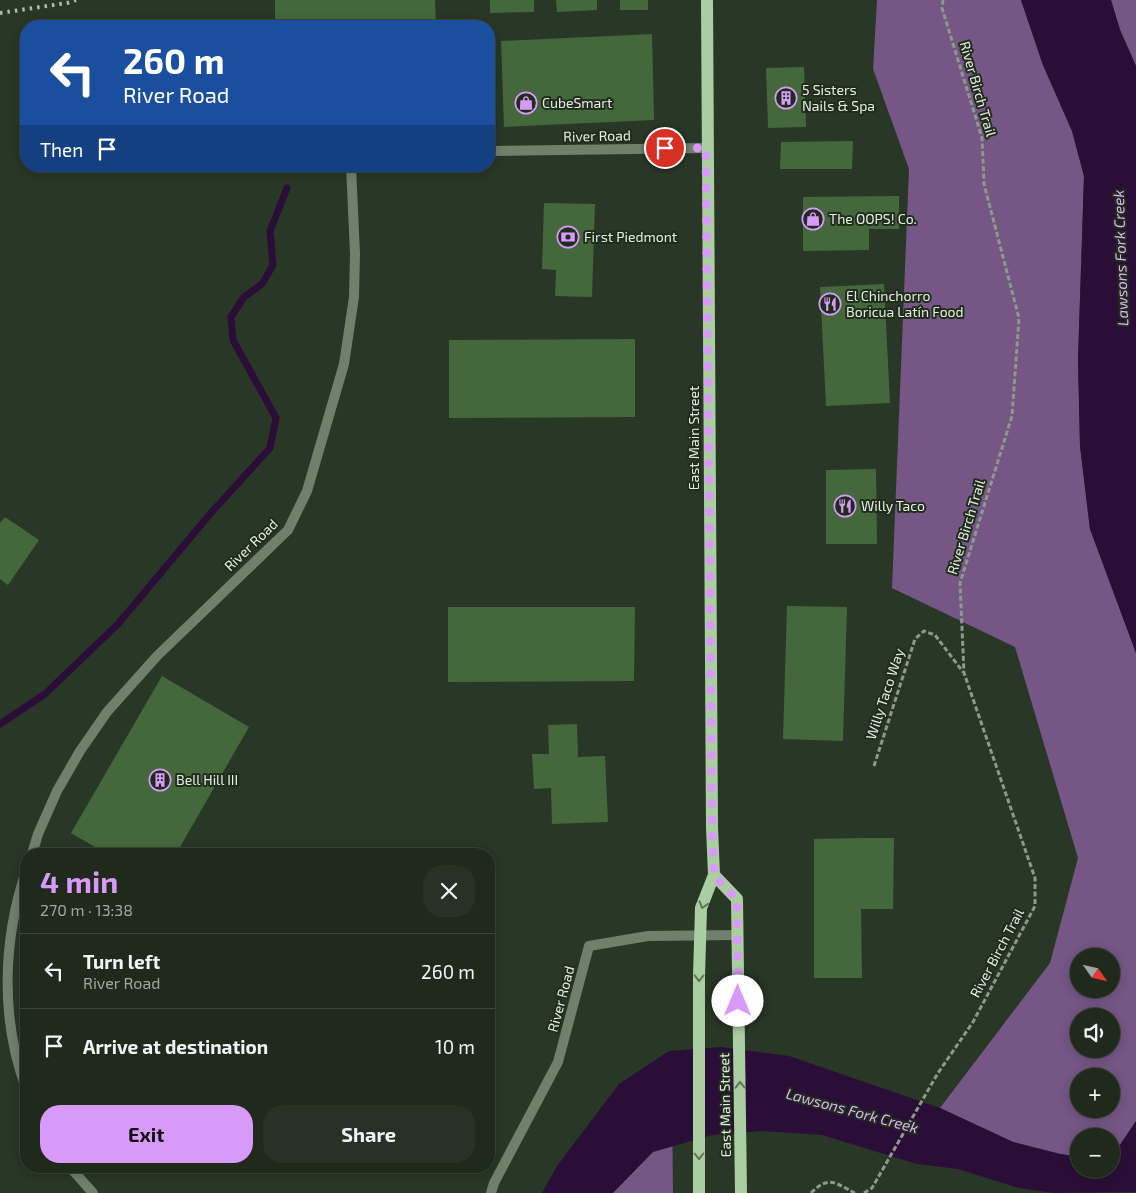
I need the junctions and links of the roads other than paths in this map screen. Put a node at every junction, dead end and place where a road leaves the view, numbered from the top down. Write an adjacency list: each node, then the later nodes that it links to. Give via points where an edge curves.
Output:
1 (706, 0): 2 (main road, East Main Street)
2 (706, 148): 3 (street, River Road); 6 (main road, East Main Street)
3 (495, 151)
4 (351, 172): 5 (street, River Road, via 354,297 344,364 307,492 288,530 157,656 107,712 57,791)
5 (34, 848)
6 (714, 876): 8 (main road, East Main Street, one-way to 8, via 701,908); 9 (main road, East Main Street, via 737,899)
7 (20, 893): 10 (street, via 8,960 8,1001 13,1043)
8 (700, 935): 9 (street, River Road); 13 (street, River Road, via 648,936 589,946 558,1062); 14 (main road, East Main Street, one-way to 14)
9 (738, 935): 15 (main road, East Main Street, one-way to 9)
10 (20, 1067)
11 (76, 1173): 12 (street)
12 (93, 1193)
13 (491, 1193)
14 (699, 1193)
15 (741, 1193)

